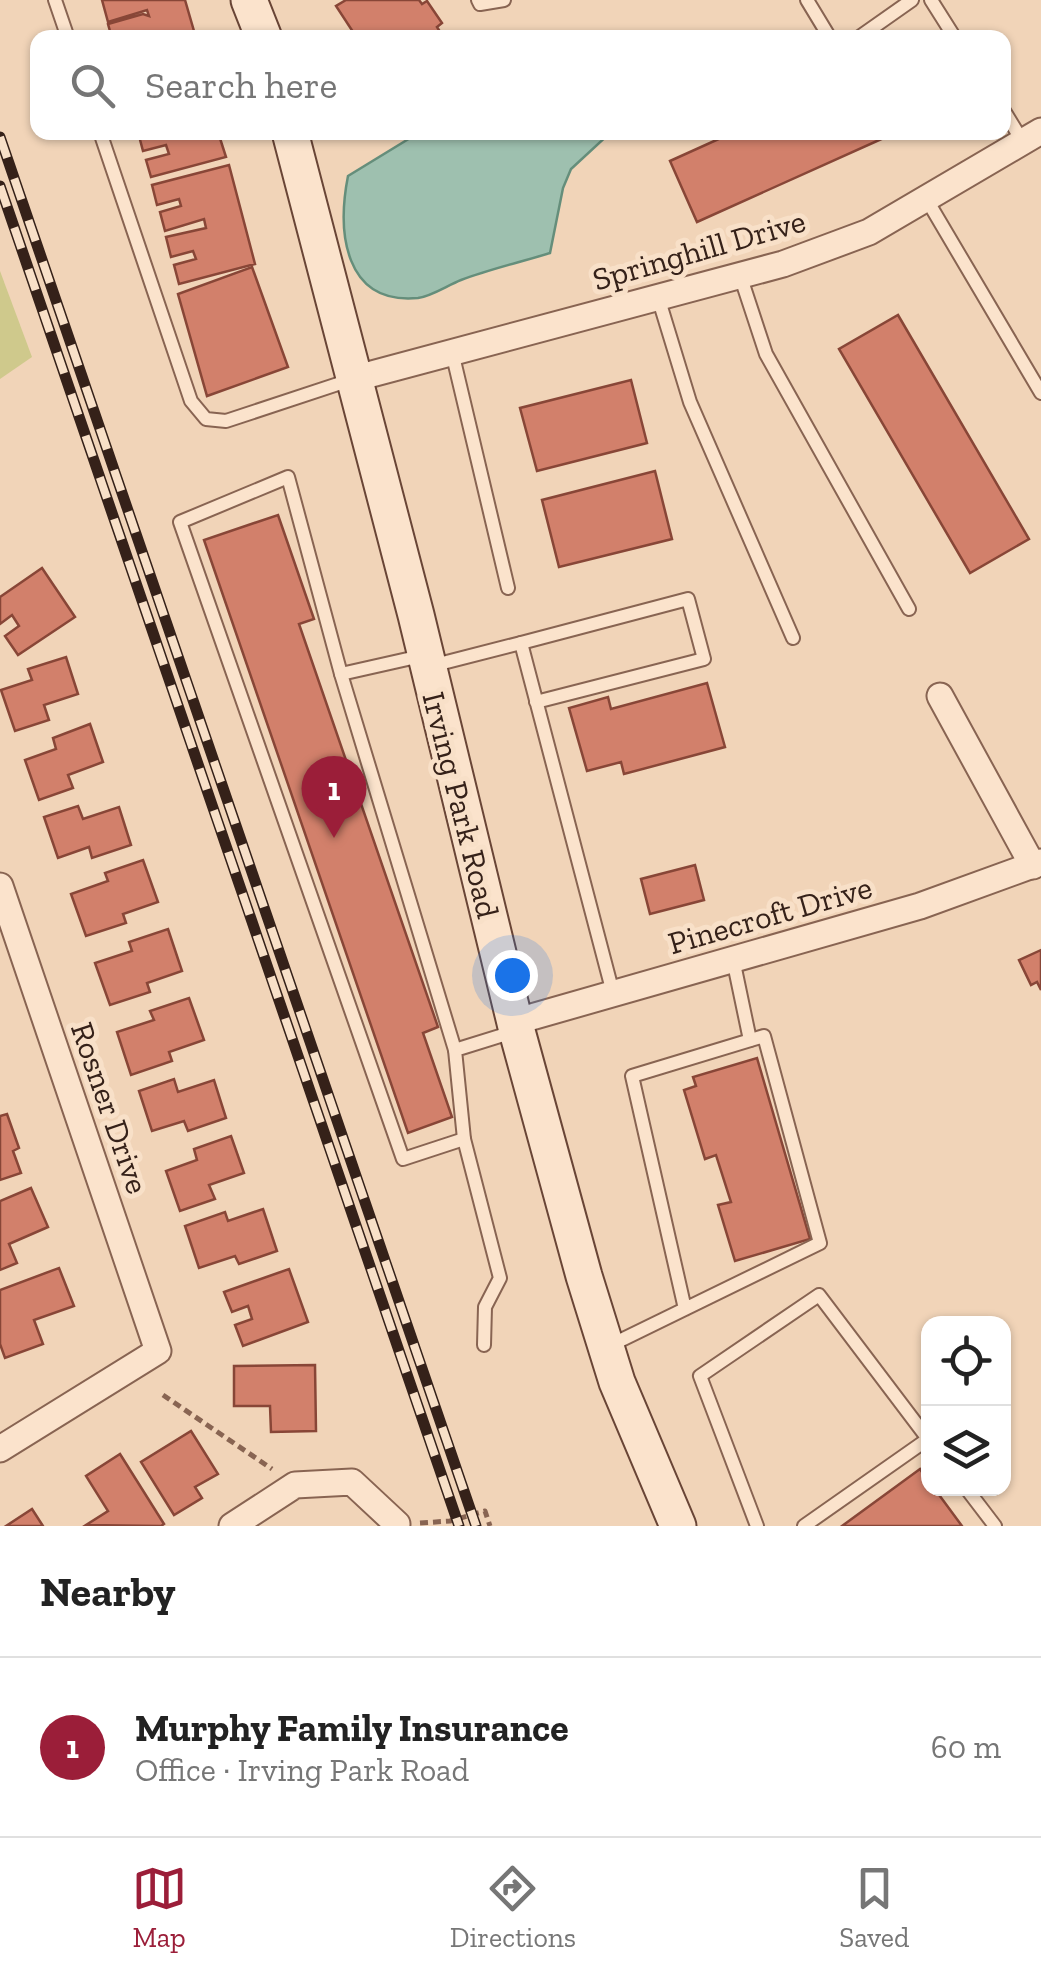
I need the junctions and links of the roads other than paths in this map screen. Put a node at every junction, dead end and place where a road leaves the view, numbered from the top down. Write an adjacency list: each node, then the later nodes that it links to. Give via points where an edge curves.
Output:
1 (55, 0): 8 (lane)
2 (249, 0): 9 (main road)
3 (478, 0): 4 (lane)
4 (504, 0)
5 (807, 0): 10 (lane)
6 (931, 0): 12 (lane)
7 (903, 3): 11 (lane)
8 (65, 30)
9 (261, 30)
10 (825, 30)
11 (868, 30)
12 (951, 30)
13 (1011, 118): 14 (lane)
14 (1032, 136): 17 (street, Springhill Drive)
15 (103, 140): 21 (lane, via 191,402 206,419 226,421)
16 (292, 140): 21 (main road, Irving Park Road)
17 (926, 200): 18 (street, Springhill Drive, via 870,232); 22 (lane)
18 (740, 276): 19 (street, Springhill Drive); 24 (lane, via 766,354)
19 (658, 297): 20 (street, Springhill Drive); 25 (lane, via 690,402)
20 (451, 351): 21 (street, Springhill Drive); 23 (lane)
21 (353, 379): 27 (main road, Irving Park Road)
22 (1041, 393)
23 (508, 588)
24 (909, 609)
25 (793, 638)
26 (520, 643): 27 (lane); 30 (lane); 30 (lane, via 688,599 704,659)
27 (426, 661): 28 (lane); 35 (main road, Irving Park Road)
28 (341, 674): 37 (lane); 38 (lane, via 288,477 180,522 403,1159)
29 (940, 696): 31 (street)
30 (536, 702): 34 (lane)
31 (1037, 864): 33 (street, Pinecroft Drive, via 920,906)
32 (0, 886): 44 (street, Rosner Drive, via 158,1351)
33 (733, 959): 34 (street, Pinecroft Drive); 36 (lane)
34 (613, 993): 35 (street, Pinecroft Drive)
35 (516, 1026): 37 (lane); 41 (main road, Irving Park Road)
36 (750, 1040): 39 (lane, via 632,1076); 39 (lane, via 764,1036 820,1243)
37 (455, 1050): 38 (lane)
38 (464, 1138): 40 (lane, via 500,1278 484,1307)
39 (685, 1309): 41 (lane)
40 (484, 1345)
41 (606, 1347): 48 (main road, Irving Park Road)
42 (921, 1430): 49 (lane, via 819,1295 700,1376)
43 (921, 1444): 50 (lane)
44 (0, 1448)
45 (972, 1496): 51 (lane)
46 (397, 1524): 47 (street, via 352,1482 296,1485)
47 (232, 1526)
48 (678, 1526)
49 (757, 1526)
50 (804, 1526)
51 (995, 1526)

